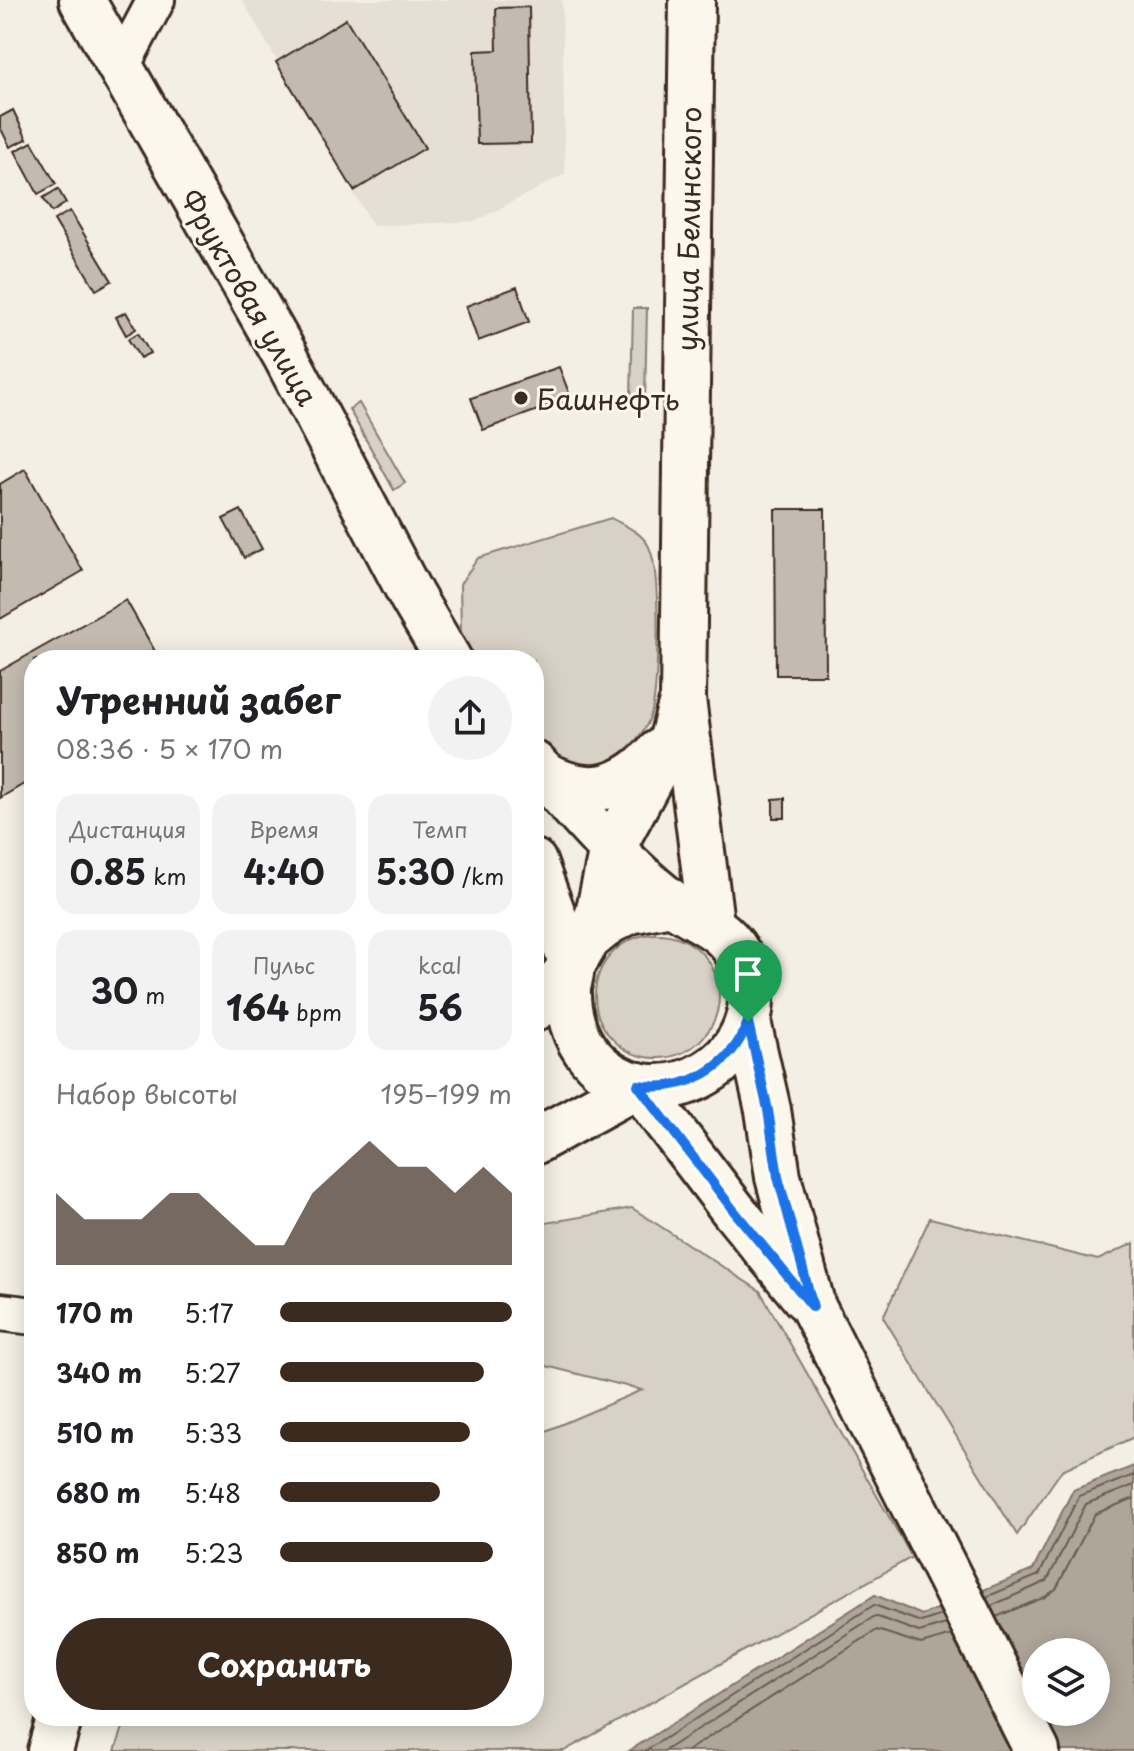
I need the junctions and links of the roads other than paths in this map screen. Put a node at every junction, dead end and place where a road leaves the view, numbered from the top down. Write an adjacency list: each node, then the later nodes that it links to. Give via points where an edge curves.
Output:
1 (82, 0): 4 (main road, Фруктовая улица)
2 (156, 0): 4 (street)
3 (692, 0): 6 (main road, улица Белинского)
4 (119, 70): 5 (main road, Фруктовая улица, via 285,355)
5 (443, 650)
6 (677, 719): 7 (main road, via 641,772 620,783 578,788); 9 (main road, улица Белинского); 12 (main road, улица Белинского)
7 (544, 773)
8 (544, 775): 9 (main road)
9 (612, 849): 11 (main road); 13 (main road, улица Белинского)
10 (544, 882): 13 (main road)
11 (672, 903): 12 (main road); 13 (main road, via 630,911 610,921)
12 (711, 923): 15 (main road, via 732,943 744,965)
13 (580, 952): 14 (main road); 16 (main road, via 568,1001 578,1038 602,1067)
14 (544, 997)
15 (748, 1022): 16 (main road, via 720,1064 698,1078 656,1088); 18 (main road, via 778,1177)
16 (638, 1085): 17 (main road); 18 (main road)
17 (544, 1137)
18 (813, 1307): 23 (main road)
19 (0, 1312): 20 (street)
20 (24, 1315)
21 (57, 1726): 22 (main road)
22 (50, 1751)
23 (1037, 1751)

